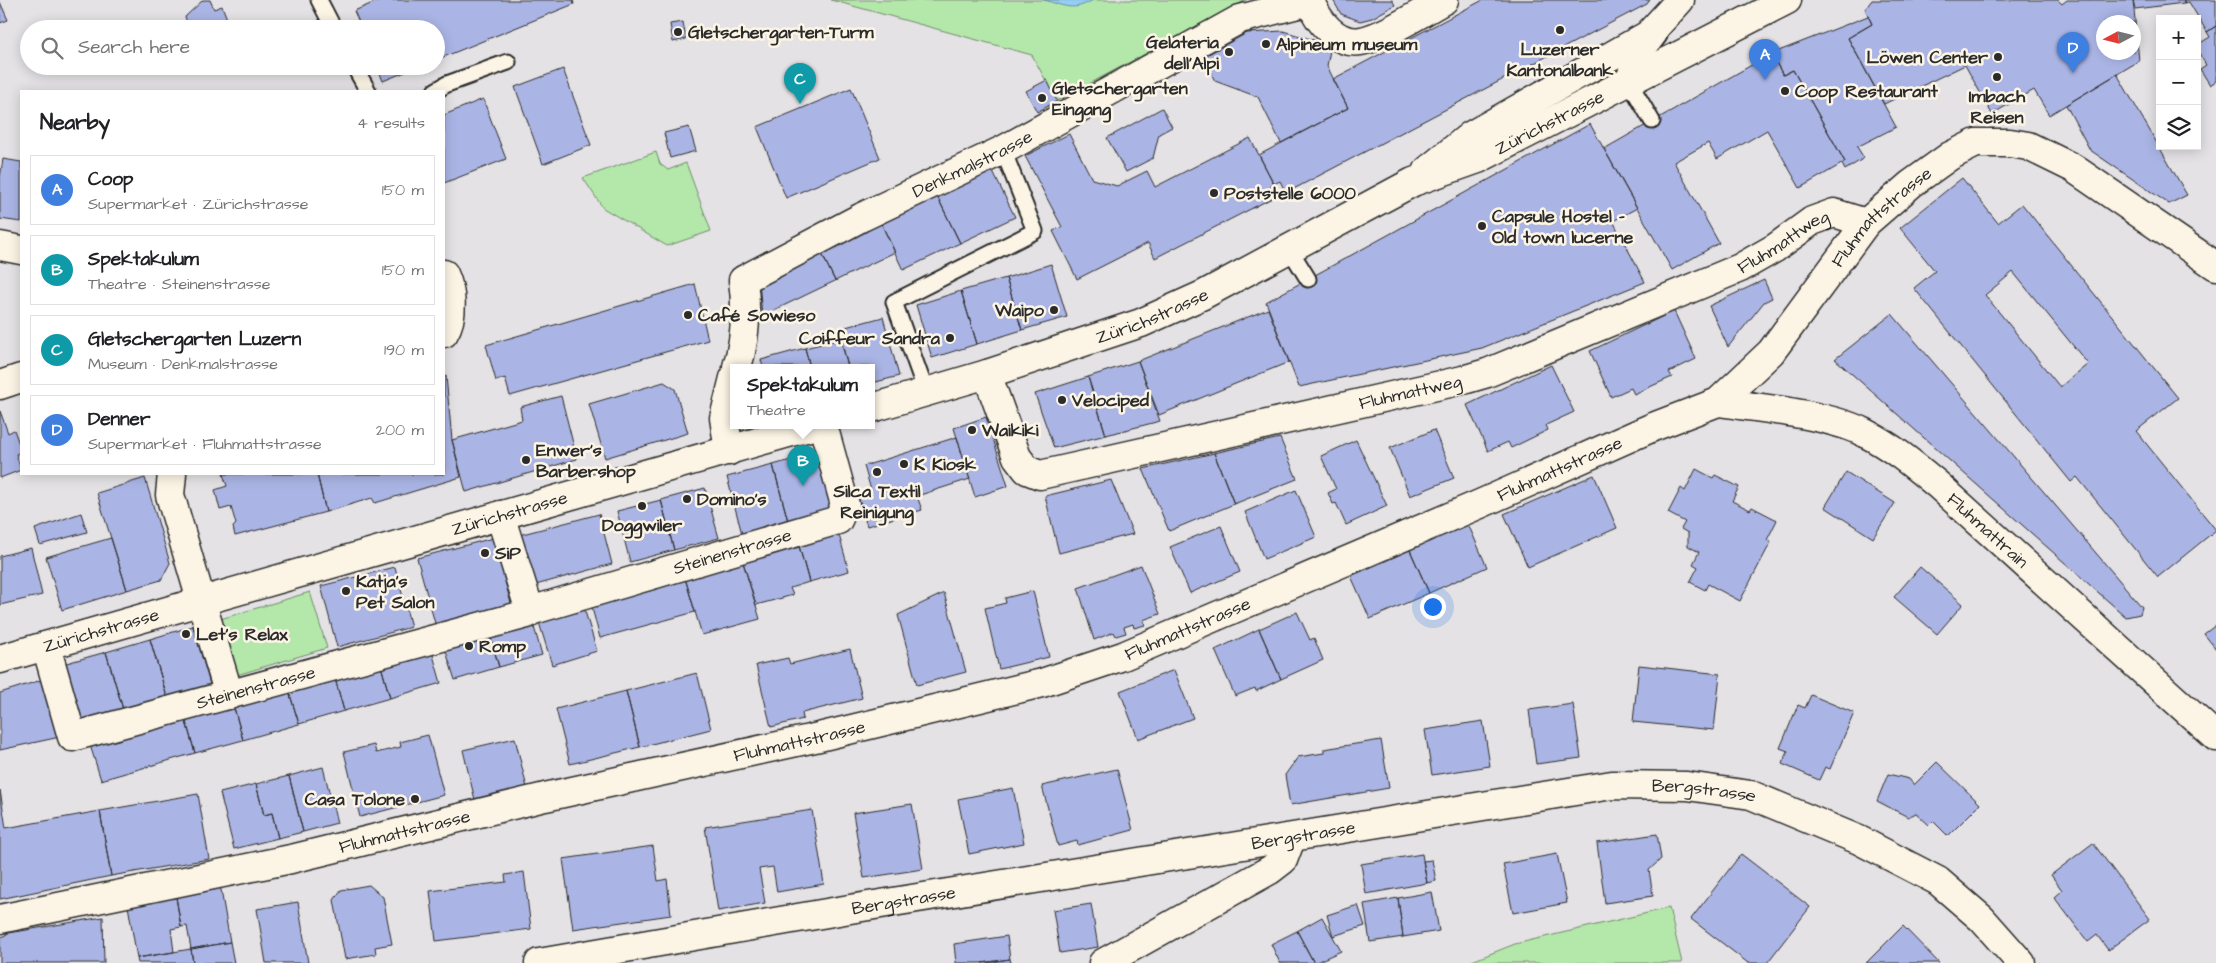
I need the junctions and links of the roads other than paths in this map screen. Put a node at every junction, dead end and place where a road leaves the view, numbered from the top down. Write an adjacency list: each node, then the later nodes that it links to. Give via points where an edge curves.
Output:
1 (319, 0): 6 (lane)
2 (1444, 0): 4 (street, via 1390,30 1360,41 1342,38 1325,28)
3 (1787, 0): 9 (street, Zürichstrasse)
4 (1310, 1): 13 (street, Denkmalstrasse, via 1240,19)
5 (1673, 8): 9 (lane, via 1659,38 1647,52 1628,64 1625,75); 14 (street, Zürichstrasse, via 1648,36 1470,136)
6 (329, 20)
7 (508, 62): 11 (lane)
8 (359, 75): 10 (lane)
9 (1628, 83): 12 (lane); 14 (street, Zürichstrasse, via 1478,159)
10 (367, 90)
11 (437, 90)
12 (1652, 122)
13 (1003, 150): 23 (street, Denkmalstrasse, via 862,217 743,280 747,307 743,349); 27 (lane, via 1035,231 894,302)
14 (1414, 182): 17 (street, Zürichstrasse)
15 (1866, 223): 19 (street, Fluhmattstrasse, via 1910,184 1950,156 1976,143 2010,143 2028,146 2073,168); 24 (street, Fluhmattweg, via 1834,213 1812,221 1740,268 1486,373 1040,475 1027,470 1016,457); 29 (street, Fluhmattstrasse, via 1771,352)
16 (0, 246): 18 (street)
17 (1289, 248): 21 (lane); 24 (street, Zürichstrasse, via 1203,295 1141,323)
18 (20, 250)
19 (2216, 266)
20 (445, 278): 22 (street, via 452,308)
21 (1308, 279)
22 (445, 331)
23 (738, 364)
24 (987, 374): 27 (street, Zürichstrasse)
25 (20, 378): 26 (street)
26 (0, 386)
27 (926, 392): 30 (street, Zürichstrasse)
28 (730, 394): 33 (street, via 724,418)
29 (1718, 402): 41 (street, Fluhmattrain, via 1812,417 1862,431 1899,453); 43 (street, Fluhmattstrasse, via 1653,427 1123,656 1042,683 291,859)
30 (875, 407)
31 (803, 429): 33 (street, Zürichstrasse)
32 (824, 429): 37 (street, Steinenstrasse, via 845,505 838,520)
33 (729, 451): 35 (street, Zürichstrasse)
34 (172, 475): 36 (street, via 170,495)
35 (500, 515): 36 (street, Zürichstrasse); 37 (street)
36 (203, 602): 38 (street, Zürichstrasse); 40 (street)
37 (530, 611): 40 (street, Steinenstrasse)
38 (46, 646): 39 (street, Zürichstrasse); 40 (street, Steinenstrasse, via 72,738)
39 (0, 659)
40 (229, 695)
41 (2216, 737)
42 (1291, 839): 44 (street, Bergstrasse, via 850,909); 45 (street, via 1283,860 1270,870); 46 (street, Bergstrasse, via 1612,785 1686,786 1751,795 1859,840 1938,881 1982,919)
43 (0, 919)
44 (539, 963)
45 (1103, 963)
46 (2021, 963)

